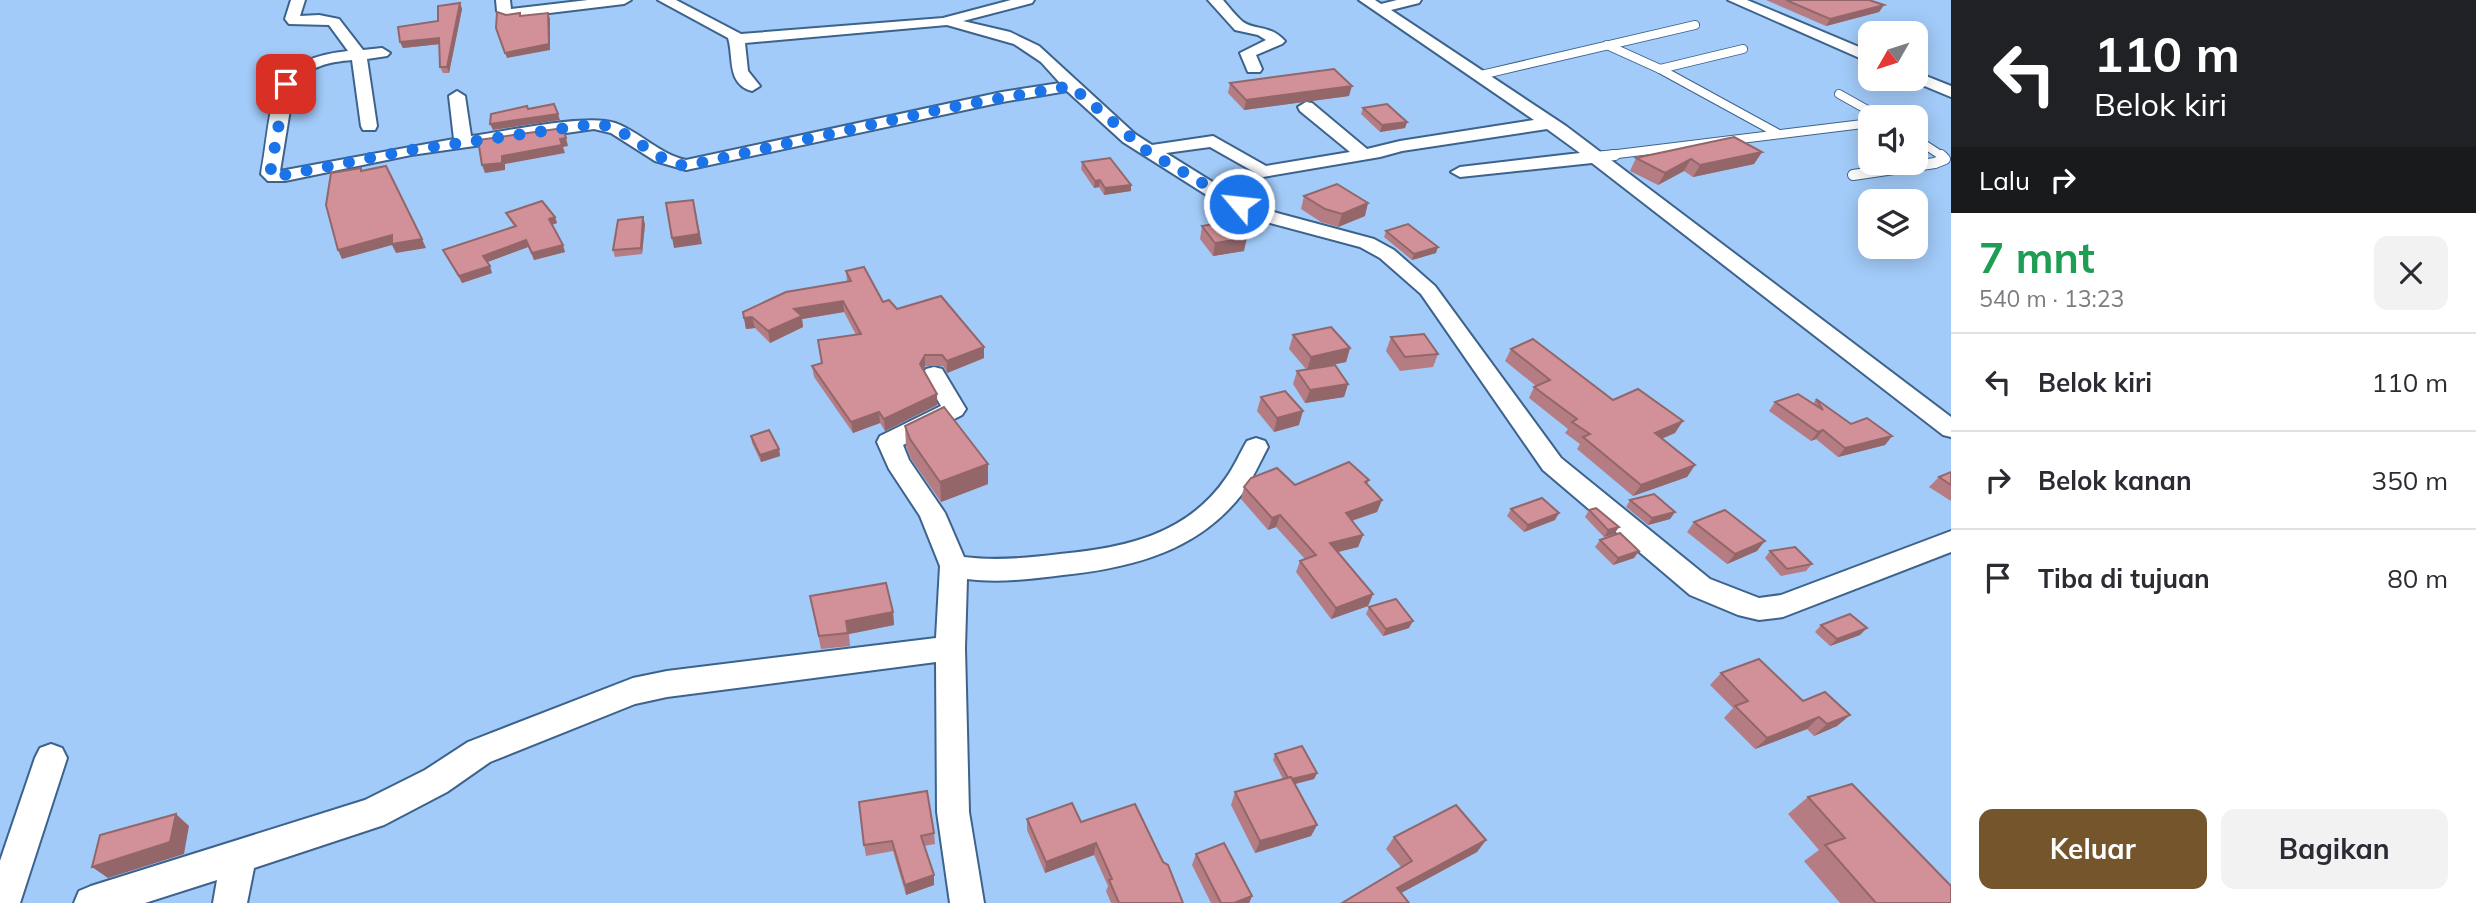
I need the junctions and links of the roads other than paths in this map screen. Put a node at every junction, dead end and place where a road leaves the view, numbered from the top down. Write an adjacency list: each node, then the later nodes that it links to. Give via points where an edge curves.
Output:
1 (298, 0): 17 (street, via 294,21 334,22)
2 (503, 0): 3 (street, via 507,14)
3 (624, 0)
4 (665, 0): 12 (street)
5 (1027, 0): 10 (street)
6 (1215, 0): 18 (street, via 1240,27 1263,31 1277,41 1248,53)
7 (1414, 0): 9 (street)
8 (1735, 0): 15 (street)
9 (1374, 4): 20 (street)
10 (943, 22): 12 (street); 23 (street, via 1012,36 1041,53)
11 (1695, 24): 13 (lane)
12 (737, 39): 22 (street, via 738,69)
13 (1608, 45): 19 (lane); 20 (lane)
14 (1743, 49): 19 (lane)
15 (1858, 52)
16 (383, 53): 17 (street)
17 (359, 56): 31 (street); 33 (street, via 320,59 290,76 270,174 285,176)
18 (1254, 69)
19 (1660, 69): 32 (lane)
20 (1481, 75): 29 (street)
21 (1928, 82): 24 (street)
22 (752, 86)
23 (1071, 86): 33 (street, via 938,110 686,166 662,159 602,124); 35 (street)
24 (1951, 92)
25 (1839, 94): 27 (lane)
26 (457, 96): 33 (street)
27 (1859, 105)
28 (1306, 107): 36 (street)
29 (1550, 123): 36 (street); 37 (street)
30 (1858, 124): 32 (lane)
31 (369, 126)
32 (1777, 133): 37 (lane)
33 (463, 142)
34 (1928, 146): 38 (lane, via 1945,159)
35 (1147, 151): 36 (street, via 1213,141 1263,172); 45 (street, via 1254,211 1367,243 1387,254 1428,290 1541,452 1677,569 1719,597 1759,608 1783,606)
36 (1364, 155)
37 (1596, 157): 39 (street); 43 (street)
38 (1928, 164)
39 (1460, 172)
40 (1858, 174): 41 (lane)
41 (1853, 175)
42 (934, 374): 46 (street, via 954,409 889,442 932,513)
43 (1951, 429)
44 (1256, 447): 46 (street, via 1234,486 1216,506 1180,536 1150,550 1021,569)
45 (1951, 541)
46 (954, 566): 47 (street)
47 (950, 648): 49 (street, via 633,691 479,752 372,814); 53 (street, via 953,812)
48 (51, 758): 50 (street)
49 (239, 856): 51 (street); 52 (street)
50 (3, 903)
51 (90, 903)
52 (230, 903)
53 (967, 903)

